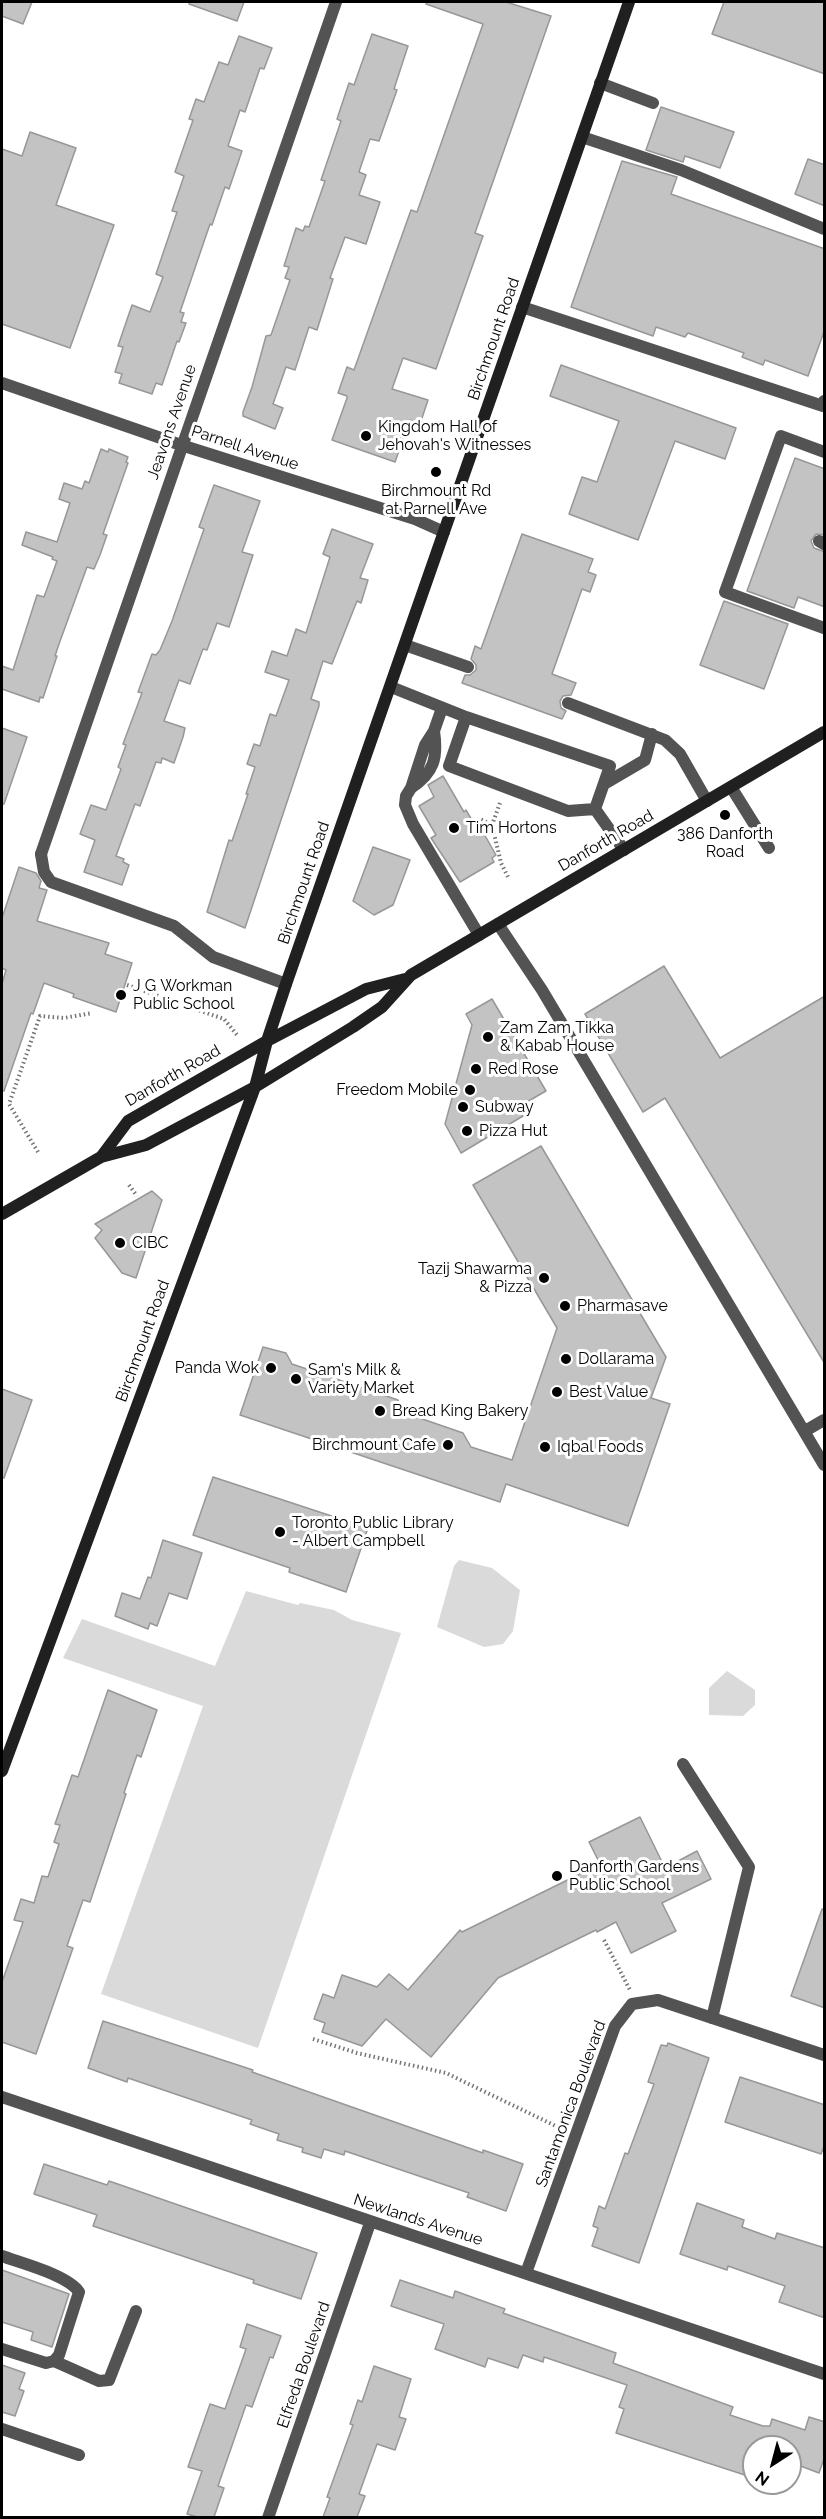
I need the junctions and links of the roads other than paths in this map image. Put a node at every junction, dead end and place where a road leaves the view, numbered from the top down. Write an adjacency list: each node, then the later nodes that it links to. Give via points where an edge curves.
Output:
1 (336, 2): 10 (street, Jeavons Avenue)
2 (629, 2): 3 (main road, Birchmount Road)
3 (600, 83): 4 (street); 5 (main road, Birchmount Road)
4 (653, 103)
5 (582, 137): 6 (street, via 681,170); 7 (main road, Birchmount Road)
6 (825, 229)
7 (522, 307): 9 (street, via 823,406); 12 (main road, Birchmount Road)
8 (2, 383): 10 (street, Parnell Avenue)
9 (825, 401)
10 (181, 445): 12 (street, Parnell Avenue, via 415,519); 31 (street, Jeavons Avenue, via 41,854 44,872 51,882 174,926 213,957)
11 (825, 452): 13 (street, via 781,436 725,592)
12 (444, 532): 14 (main road, Birchmount Road)
13 (825, 628)
14 (405, 645): 15 (street); 16 (main road, Birchmount Road)
15 (468, 667)
16 (391, 687): 18 (street); 31 (main road, Birchmount Road)
17 (568, 703): 21 (street)
18 (442, 708): 19 (street); 29 (street, via 405,805)
19 (466, 717): 22 (street, via 610,766); 25 (street, via 449,766 568,811)
20 (825, 732): 23 (main road, Danforth Road)
21 (652, 734): 22 (street, via 645,760); 24 (street, via 680,754)
22 (604, 784): 25 (street)
23 (731, 787): 24 (main road, Danforth Road); 26 (street)
24 (707, 801): 27 (main road, Danforth Road)
25 (595, 809): 27 (street)
26 (769, 848)
27 (624, 850): 28 (main road, Danforth Road)
28 (498, 924): 29 (main road, Danforth Road); 37 (street, via 542,990)
29 (479, 935): 30 (main road, Danforth Road)
30 (405, 979): 32 (main road, Danforth Road, via 366,989); 33 (main road, Danforth Road, via 382,1007)
31 (286, 984): 32 (main road, Birchmount Road)
32 (267, 1041): 33 (main road, Birchmount Road); 34 (main road, Danforth Road, via 128,1121)
33 (255, 1087): 34 (main road, Danforth Road, via 146,1145); 40 (main road, Birchmount Road)
34 (101, 1157): 35 (main road, Danforth Road)
35 (2, 1214)
36 (825, 1420): 37 (street)
37 (805, 1431): 38 (street)
38 (825, 1465)
39 (683, 1764): 41 (street, via 749,1867)
40 (2, 1771)
41 (712, 2018): 42 (street); 46 (street, Santamonica Boulevard, via 658,2000 632,2004 615,2026)
42 (825, 2055)
43 (2, 2097): 44 (street, Newlands Avenue)
44 (370, 2223): 46 (street, Newlands Avenue); 53 (street, Elfreda Boulevard)
45 (2, 2256): 49 (street, via 60,2278 79,2292)
46 (526, 2273): 50 (street, Newlands Avenue)
47 (136, 2311): 49 (street, via 109,2380 99,2381)
48 (2, 2349): 49 (street, via 46,2363)
49 (54, 2361)
50 (825, 2374)
51 (2, 2429): 52 (street)
52 (79, 2455)
53 (268, 2517)

